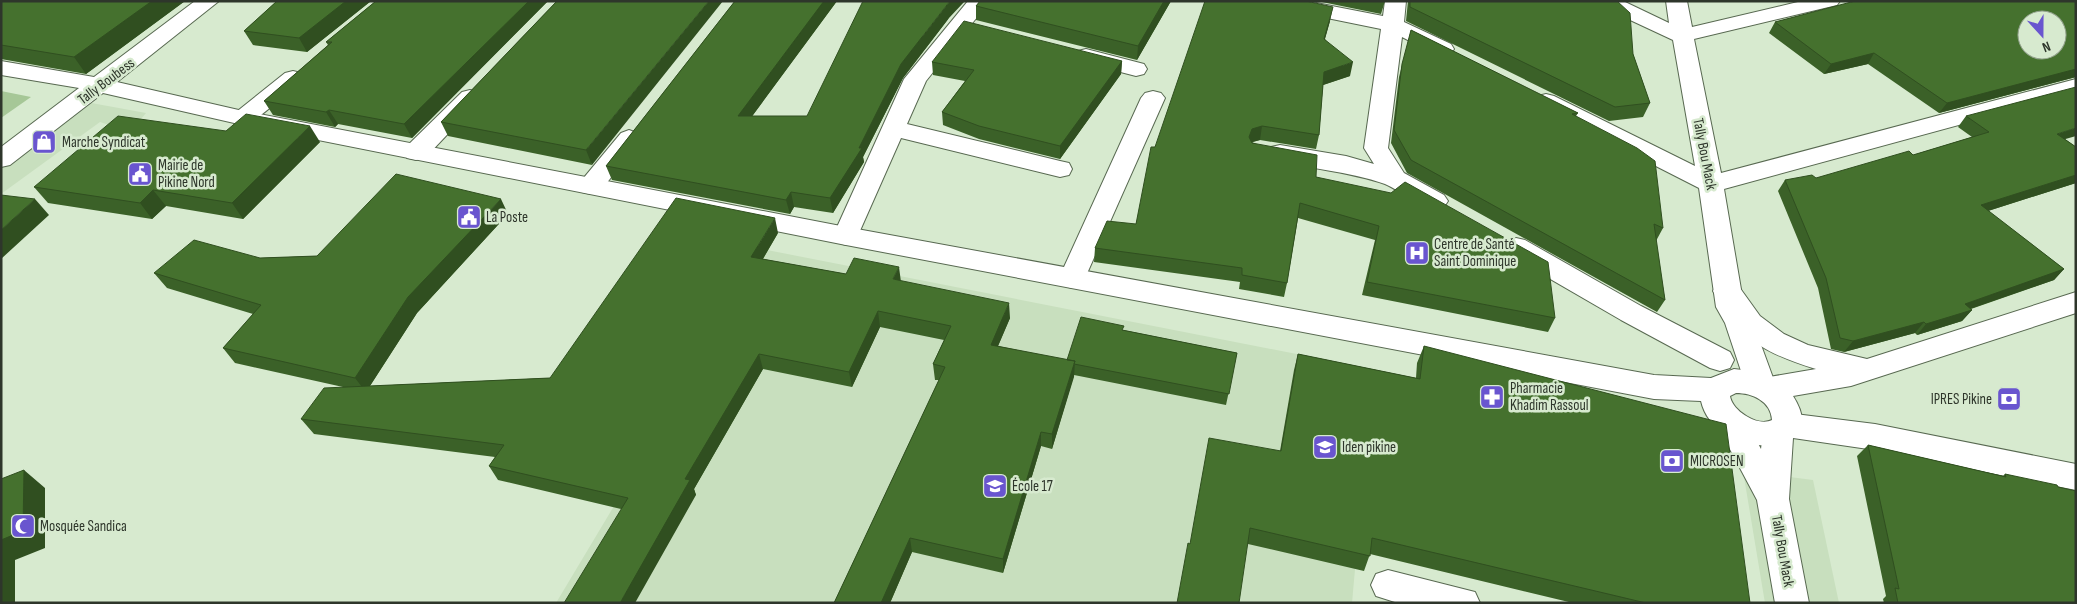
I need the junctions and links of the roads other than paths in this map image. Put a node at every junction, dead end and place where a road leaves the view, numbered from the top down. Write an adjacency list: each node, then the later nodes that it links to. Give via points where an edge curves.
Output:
1 (210, 1): 15 (street, Tally Boubess)
2 (980, 1): 21 (street, via 968,27 915,79)
3 (1273, 1): 7 (street)
4 (1605, 1): 8 (street)
5 (1676, 1): 8 (street, Tally Bou Mack)
6 (1830, 1): 8 (street)
7 (1395, 13): 10 (street); 26 (street, via 1376,148)
8 (1681, 36): 27 (street, Tally Bou Mack)
9 (1070, 53): 13 (street)
10 (1465, 60)
11 (312, 63): 19 (street)
12 (1, 68): 15 (street)
13 (1136, 69)
14 (483, 83): 23 (street)
15 (100, 85): 19 (street); 24 (street, Tally Boubess)
16 (2076, 86): 27 (street)
17 (1526, 91): 27 (street)
18 (1153, 98): 32 (street)
19 (243, 118): 23 (street)
20 (640, 124): 28 (street)
21 (893, 128): 25 (street); 30 (street)
22 (1260, 150): 26 (street, via 1346,164)
23 (416, 152): 28 (street)
24 (1, 159)
25 (1060, 169)
26 (1395, 179): 29 (street)
27 (1711, 184): 33 (street, Tally Bou Mack)
28 (591, 186): 30 (street)
29 (1454, 212)
30 (846, 236): 32 (street)
31 (1496, 236): 37 (street, via 1631,313)
32 (1072, 278): 37 (street, via 1654,387)
33 (1729, 299): 35 (street, via 1770,338 1803,356); 36 (street, Tally Bou Mack); 37 (street, Tally Bou Mack)
34 (2076, 302): 35 (street)
35 (1859, 372): 36 (street); 38 (street)
36 (1763, 387): 37 (street, via 1734,381); 38 (street, via 1781,401)
37 (1723, 395): 38 (street, via 1755,434 1767,435); 40 (street, Tally Bou Mack)
38 (1784, 424): 39 (street, via 1876,437); 40 (street, Tally Bou Mack)
39 (2076, 477)
40 (1773, 499): 43 (street, Tally Bou Mack)
41 (1388, 585): 42 (street)
42 (1463, 603)
43 (1792, 603)

